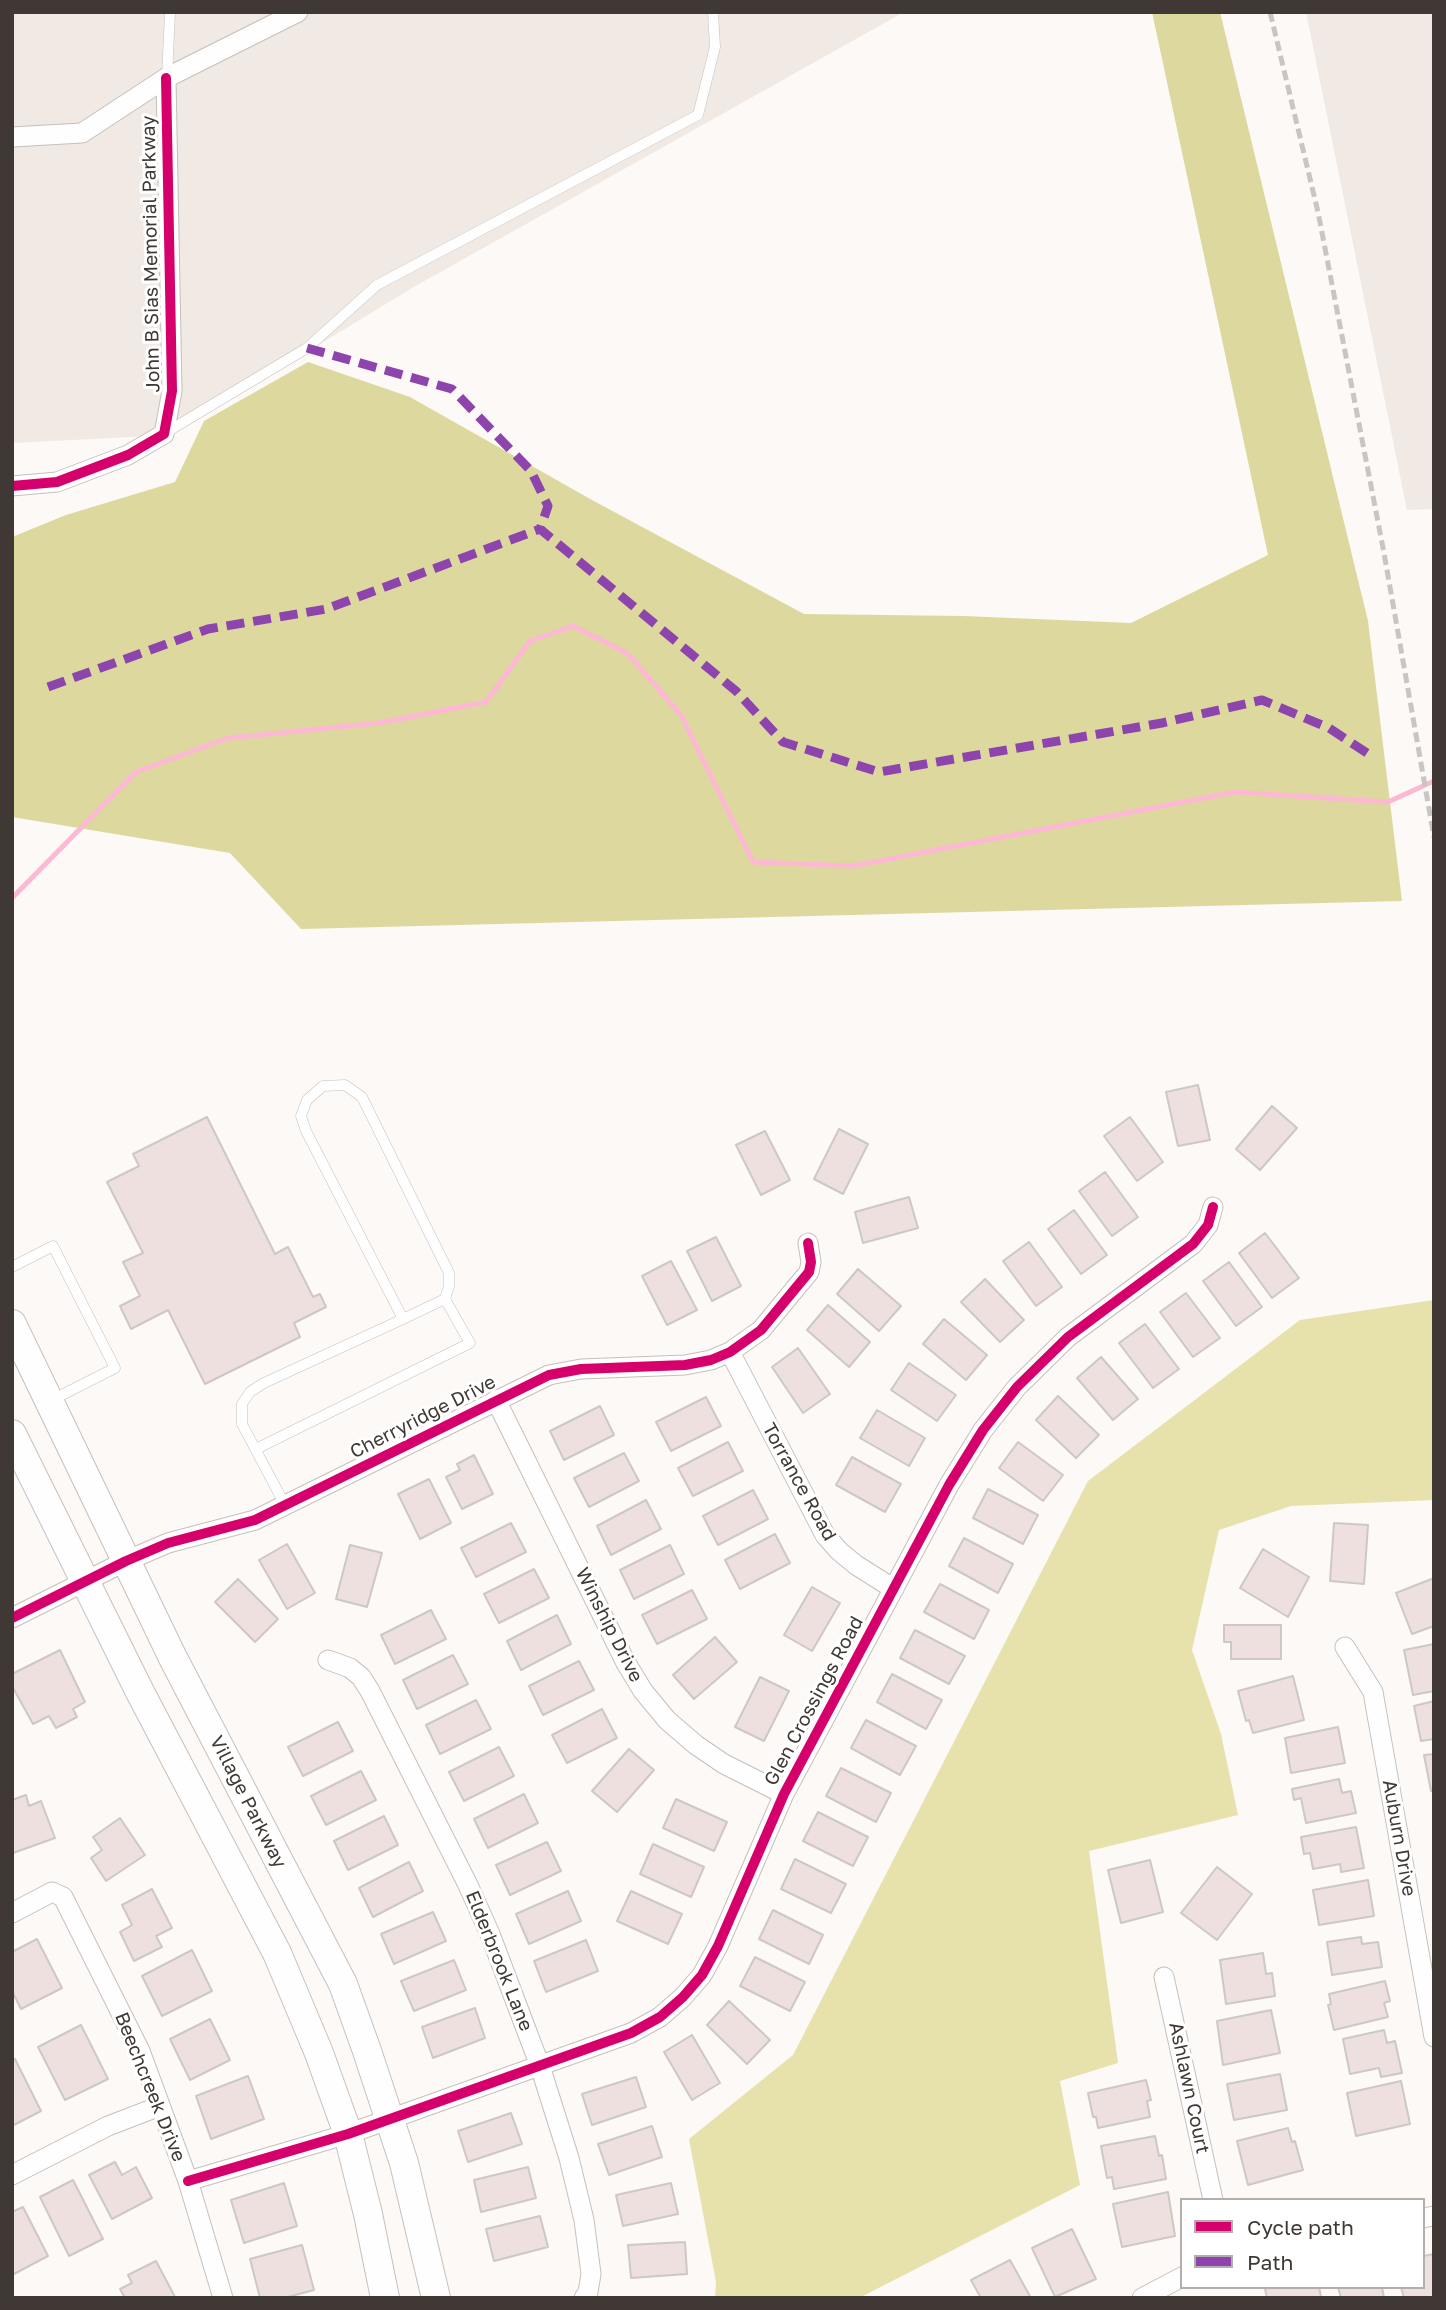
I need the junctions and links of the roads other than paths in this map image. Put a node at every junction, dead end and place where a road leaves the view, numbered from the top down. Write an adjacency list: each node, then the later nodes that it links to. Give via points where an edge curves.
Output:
1 (170, 12): 4 (lane)
2 (298, 12): 4 (street, John B Sias Memorial Parkway)
3 (713, 12): 6 (lane, via 715,47 698,115 377,285 307,348)
4 (166, 78): 5 (street, John B Sias Memorial Parkway, via 82,133); 6 (street, John B Sias Memorial Parkway, via 172,391)
5 (12, 137)
6 (164, 434): 7 (street, via 128,455 57,482)
7 (12, 486)
8 (1213, 1207): 22 (street, Glen Crossings Road, via 1208,1225 1193,1244 1068,1338 1017,1387 949,1485)
9 (808, 1243): 14 (street, Cherryridge Drive, via 808,1272 761,1330)
10 (12, 1267): 16 (lane, via 53,1246 115,1368)
11 (445, 1298): 12 (lane); 12 (lane, via 449,1273 362,1097 345,1084 323,1086 307,1100 301,1116 306,1131); 18 (lane, via 470,1343)
12 (403, 1319): 18 (lane, via 250,1392 242,1404 242,1424)
13 (12, 1324): 16 (main road, Village Parkway)
14 (730, 1352): 15 (street, Cherryridge Drive, via 685,1365 562,1371); 22 (street, Torrance Road, via 825,1535 856,1565)
15 (496, 1400): 19 (street, Cherryridge Drive); 26 (street, Winship Drive, via 643,1691 696,1745)
16 (50, 1401): 20 (main road, Village Parkway)
17 (12, 1434): 21 (main road)
18 (256, 1449): 19 (lane)
19 (285, 1505): 20 (street, Cherryridge Drive, via 255,1520 168,1543)
20 (126, 1562): 21 (street, Cherryridge Drive); 32 (main road, Village Parkway, via 343,1984)
21 (84, 1582): 23 (street, Cherryridge Drive); 33 (main road, via 277,1954)
22 (894, 1589): 26 (street, Glen Crossings Road)
23 (12, 1618)
24 (1345, 1647): 29 (street, Auburn Drive, via 1373,1692)
25 (328, 1660): 30 (street, Elderbrook Lane, via 350,1668 370,1691 479,1910)
26 (784, 1794): 30 (street, Glen Crossings Road, via 718,1946 689,1990 660,2017 631,2033)
27 (12, 1913): 31 (street, Beechcreek Drive, via 52,1892 63,1897 140,2051)
28 (1164, 1977): 36 (street, Ashlawn Court)
29 (1434, 2037)
30 (540, 2066): 32 (street, Glen Crossings Road); 41 (street, Elderbrook Lane, via 584,2220 591,2274)
31 (160, 2106): 34 (street, via 108,2126); 35 (street, Beechcreek Drive)
32 (390, 2119): 33 (street, Glen Crossings Road); 40 (main road, Village Parkway)
33 (348, 2134): 35 (street, Glen Crossings Road); 39 (main road)
34 (12, 2175)
35 (188, 2181): 38 (street, Beechcreek Drive)
36 (1213, 2198)
37 (1180, 2278): 42 (street)
38 (223, 2298)
39 (385, 2298)
40 (436, 2298)
41 (584, 2298)
42 (1142, 2298)

